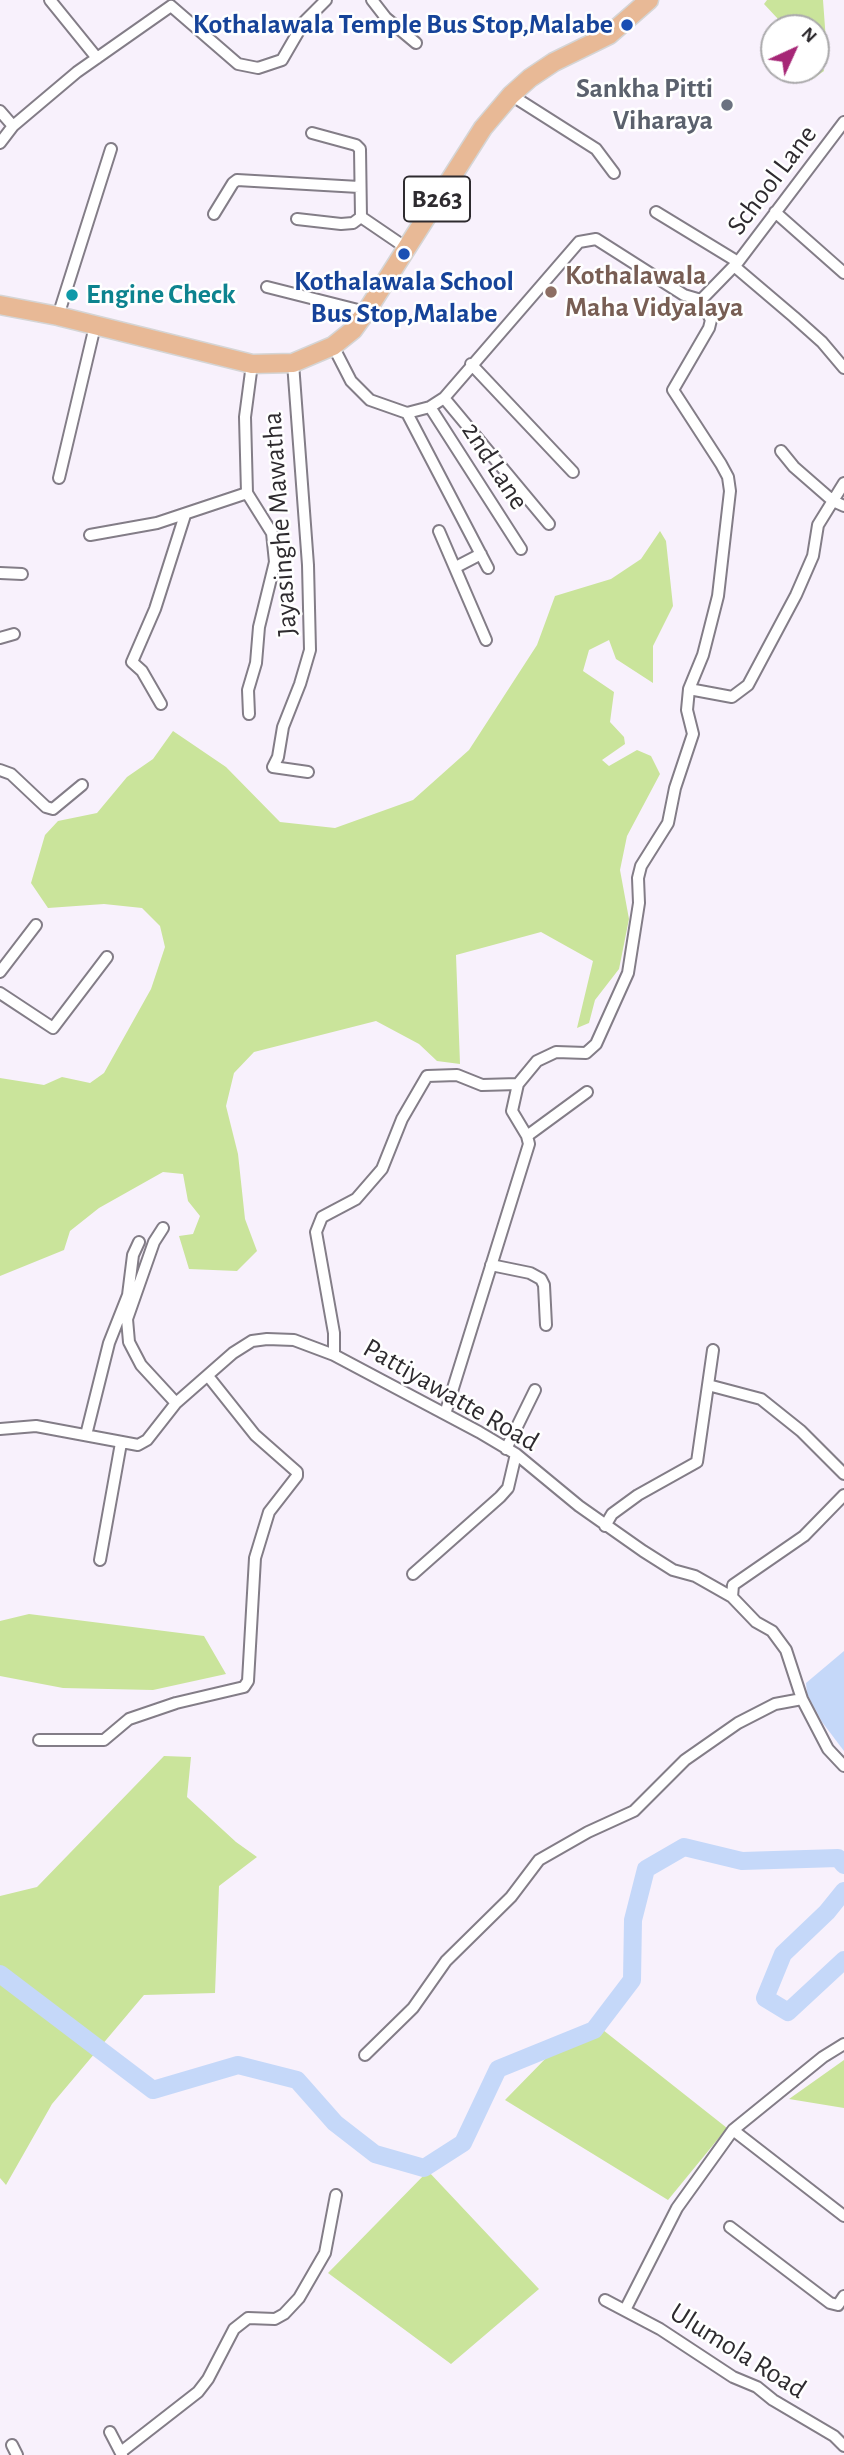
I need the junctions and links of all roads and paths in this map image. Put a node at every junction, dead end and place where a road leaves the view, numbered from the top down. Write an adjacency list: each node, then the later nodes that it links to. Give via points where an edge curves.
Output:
1 (50, 0): 6 (street)
2 (326, 0): 6 (street, via 304,22 282,60 258,68 239,64 171,6)
3 (372, 0): 5 (street)
4 (649, 0): 7 (main road, B263, via 610,35 554,62)
5 (416, 43)
6 (97, 58): 10 (street)
7 (511, 95): 14 (street, via 596,149); 21 (main road, B263, via 483,128)
8 (0, 111): 10 (street)
9 (844, 122): 17 (street, School Lane)
10 (13, 126): 12 (street)
11 (312, 132): 15 (street, via 360,149)
12 (0, 143)
13 (111, 149): 28 (street)
14 (614, 173)
15 (359, 187): 18 (street, via 237,180); 19 (street)
16 (656, 212): 22 (street)
17 (775, 212): 22 (street, School Lane); 23 (street)
18 (214, 214)
19 (361, 217): 20 (street, via 341,224); 21 (street)
20 (297, 219)
21 (405, 247): 27 (main road, B263)
22 (736, 264): 25 (street, School Lane); 34 (street)
23 (844, 272)
24 (267, 287): 27 (street)
25 (701, 300): 33 (street, via 684,295 606,244 587,239 568,253); 58 (street, via 711,320 709,328 673,390 721,464 730,491 718,596)
26 (0, 305): 28 (main road, B263)
27 (366, 312): 30 (main road, B263)
28 (58, 316): 29 (main road, B263)
29 (95, 326): 32 (main road, B263); 40 (street)
30 (333, 346): 31 (main road, B263); 37 (street, via 351,382 370,400)
31 (293, 362): 32 (main road, B263); 62 (street, Jayasinghe Mawatha, via 310,650 273,766)
32 (251, 364): 42 (street, via 245,417)
33 (471, 364): 35 (street); 39 (street)
34 (844, 368)
35 (444, 398): 36 (street); 46 (street)
36 (430, 407): 37 (street); 49 (street, 2nd Lane)
37 (407, 413): 50 (street)
38 (782, 451): 43 (street)
39 (573, 472)
40 (59, 478)
41 (844, 483): 43 (street)
42 (247, 493): 45 (street); 60 (street, via 272,533 275,562 248,690)
43 (833, 501): 44 (street); 58 (street, via 818,525 813,556 796,595 748,685 732,697)
44 (844, 506)
45 (185, 515): 48 (street); 59 (street, via 155,609 131,662 142,671)
46 (549, 524)
47 (439, 531): 51 (street)
48 (90, 536)
49 (521, 550)
50 (481, 554): 51 (street); 52 (street)
51 (456, 568): 57 (street)
52 (488, 568)
53 (0, 573): 54 (street)
54 (22, 575)
55 (14, 635): 56 (street)
56 (0, 638)
57 (486, 640)
58 (689, 689): 68 (street, via 687,710 693,734 668,823 641,866 628,973 596,1044 586,1053 556,1052 537,1061)
59 (161, 704)
60 (249, 714)
61 (0, 770): 63 (street, via 54,809)
62 (308, 772)
63 (82, 785)
64 (36, 925): 66 (street)
65 (107, 957): 67 (street, via 53,1028)
66 (0, 972)
67 (0, 993)
68 (518, 1084): 70 (street, via 512,1111); 76 (street, via 482,1085 457,1074 427,1076 402,1119 383,1169 356,1199 323,1217 316,1232)
69 (587, 1092): 70 (street)
70 (527, 1136): 73 (street, via 529,1144)
71 (163, 1228): 80 (street, via 127,1319 129,1342 141,1365)
72 (139, 1242): 83 (street)
73 (491, 1265): 74 (street, via 541,1279); 81 (street)
74 (546, 1325)
75 (713, 1350): 78 (street)
76 (334, 1355): 77 (street, Pattiyawatte Road, via 294,1340 252,1341); 81 (street, Pattiyawatte Road)
77 (208, 1376): 80 (street, Pattiyawatte Road); 93 (street, via 255,1435 297,1472 270,1512 255,1558 247,1681 244,1687 129,1719 104,1740)
78 (708, 1385): 86 (street, via 761,1399); 88 (street, via 697,1462 638,1495 612,1514)
79 (535, 1390): 85 (street)
80 (176, 1403): 84 (street, Pattiyawatte Road, via 147,1440 138,1445)
81 (445, 1413): 85 (street, Pattiyawatte Road)
82 (0, 1429): 83 (street, Pattiyawatte Road, via 36,1426)
83 (86, 1435): 84 (street, Pattiyawatte Road)
84 (121, 1443): 89 (street)
85 (511, 1451): 88 (street, Pattiyawatte Road); 90 (street, via 508,1488)
86 (844, 1474)
87 (844, 1495): 91 (street, via 804,1536 733,1585)
88 (605, 1526): 91 (street, Pattiyawatte Road, via 673,1570 695,1576)
89 (100, 1560)
90 (413, 1574)
91 (732, 1597): 92 (street, Pattiyawatte Road, via 786,1650)
92 (802, 1699): 94 (street, Pattiyawatte Road, via 828,1749); 96 (street, via 775,1704 738,1723 685,1760 634,1811 539,1860 511,1897 446,1961 413,2008)
93 (39, 1741)
94 (844, 1766)
95 (844, 2044): 97 (street)
96 (365, 2055)
97 (733, 2130): 99 (street); 103 (street, via 677,2208)
98 (337, 2195): 106 (street, via 325,2253 299,2298 275,2319 248,2318 234,2329 198,2392)
99 (844, 2216)
100 (730, 2227): 101 (street, via 830,2303 838,2305)
101 (844, 2296)
102 (605, 2300): 103 (street, Ulumola Road)
103 (625, 2310): 105 (street, Ulumola Road, via 757,2387)
104 (110, 2432): 106 (street)
105 (844, 2446)
106 (122, 2454)

